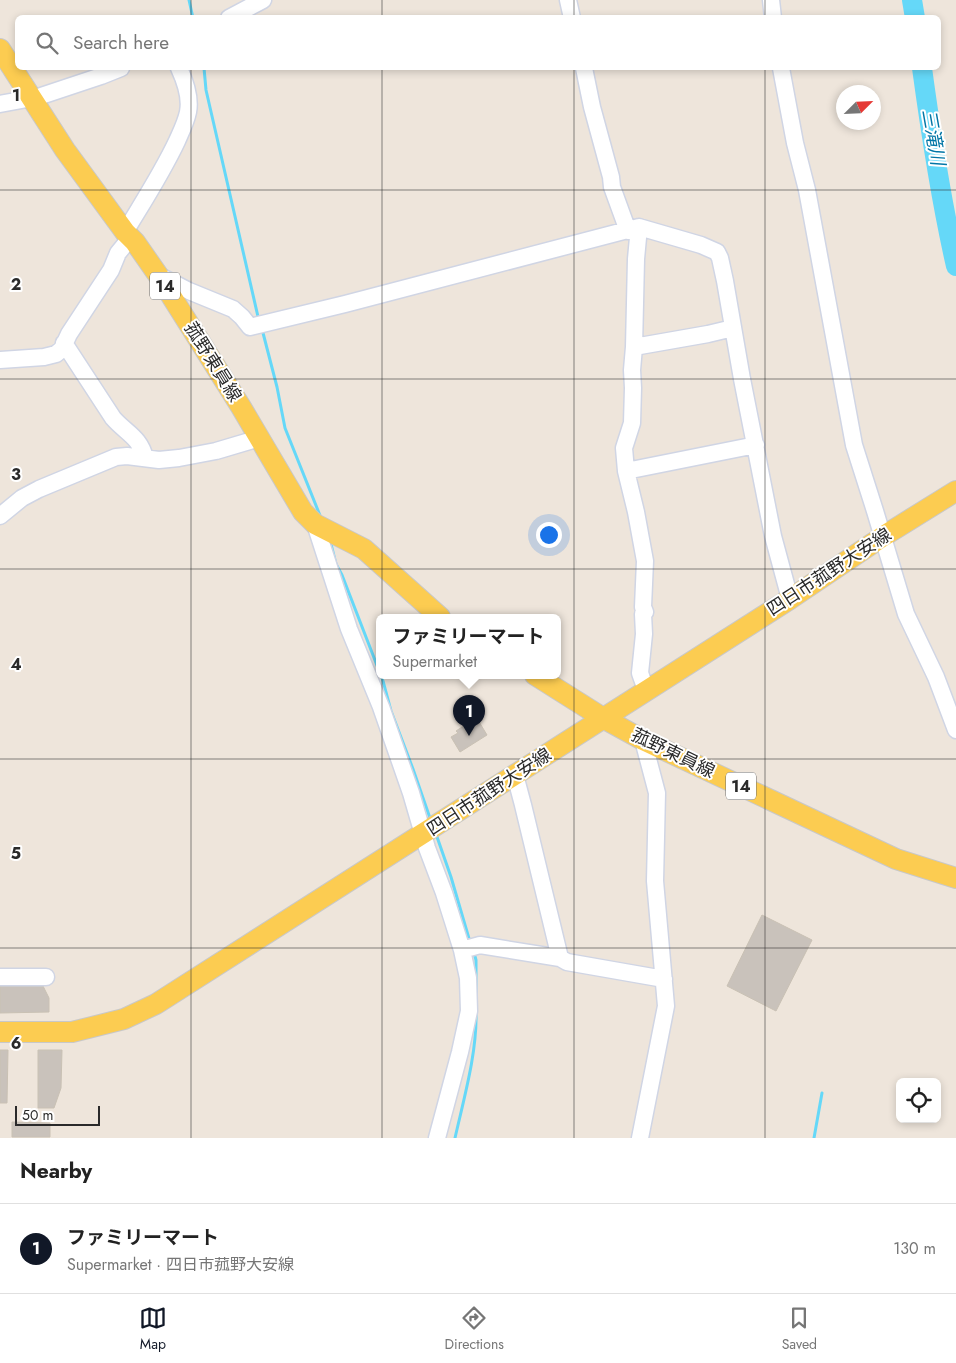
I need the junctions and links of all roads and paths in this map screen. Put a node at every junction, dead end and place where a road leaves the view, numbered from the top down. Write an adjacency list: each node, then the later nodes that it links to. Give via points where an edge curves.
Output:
1 (263, 0): 4 (street)
2 (568, 0): 5 (street)
3 (771, 0): 6 (street)
4 (235, 15)
5 (571, 15)
6 (773, 15)
7 (0, 48): 12 (main road, 菰野東員線 / 14)
8 (116, 70): 12 (street)
9 (180, 70): 15 (street, via 185,80 188,112 168,160)
10 (584, 70): 14 (street, via 612,187)
11 (781, 70): 28 (street, via 854,445)
12 (31, 98): 13 (street); 15 (main road, 菰野東員線 / 14, via 70,158)
13 (0, 104)
14 (633, 229): 16 (street, via 250,327 233,309); 17 (street, via 701,245 717,252); 19 (street, via 636,259)
15 (128, 235): 16 (main road, 菰野東員線 / 14); 18 (street)
16 (158, 275): 21 (main road, 菰野東員線 / 14)
17 (733, 328): 19 (street); 22 (street)
18 (64, 343): 20 (street, via 56,354); 23 (street, via 113,418 140,444)
19 (634, 347): 24 (street, via 632,422 624,448)
20 (0, 360)
21 (260, 438): 23 (street, via 179,458); 27 (main road, 菰野東員線 / 14, via 303,512)
22 (756, 445): 24 (street); 29 (street, via 773,536)
23 (145, 458): 26 (street, via 122,456 106,460 35,491)
24 (626, 471): 32 (street, via 645,562 640,673)
25 (956, 491): 28 (main road, 四日市菰野大安線)
26 (0, 516)
27 (325, 529): 30 (main road, 菰野東員線 / 14, via 364,549); 37 (street, via 349,629 411,792)
28 (882, 537): 29 (main road, 四日市菰野大安線); 34 (street, via 906,614 936,677)
29 (790, 599): 32 (main road, 四日市菰野大安線)
30 (437, 614)
31 (541, 679): 33 (main road, 菰野東員線 / 14)
32 (646, 690): 33 (main road, 四日市菰野大安線)
33 (603, 718): 35 (main road, 菰野東員線 / 14); 36 (main road, 四日市菰野大安線)
34 (956, 730)
35 (643, 740): 38 (main road, 菰野東員線 / 14, via 896,859); 43 (street, via 657,793 655,881)
36 (515, 775): 37 (main road, 四日市菰野大安線); 40 (street)
37 (430, 830): 39 (street); 44 (main road, 四日市菰野大安線, via 156,1004 124,1019 72,1032)
38 (956, 878)
39 (469, 948): 40 (street); 45 (street, via 469,1011)
40 (560, 958): 43 (street, via 567,962)
41 (46, 977): 42 (street)
42 (0, 978)
43 (664, 979): 46 (street, via 666,1006)
44 (0, 1032)
45 (437, 1138)
46 (640, 1138)

